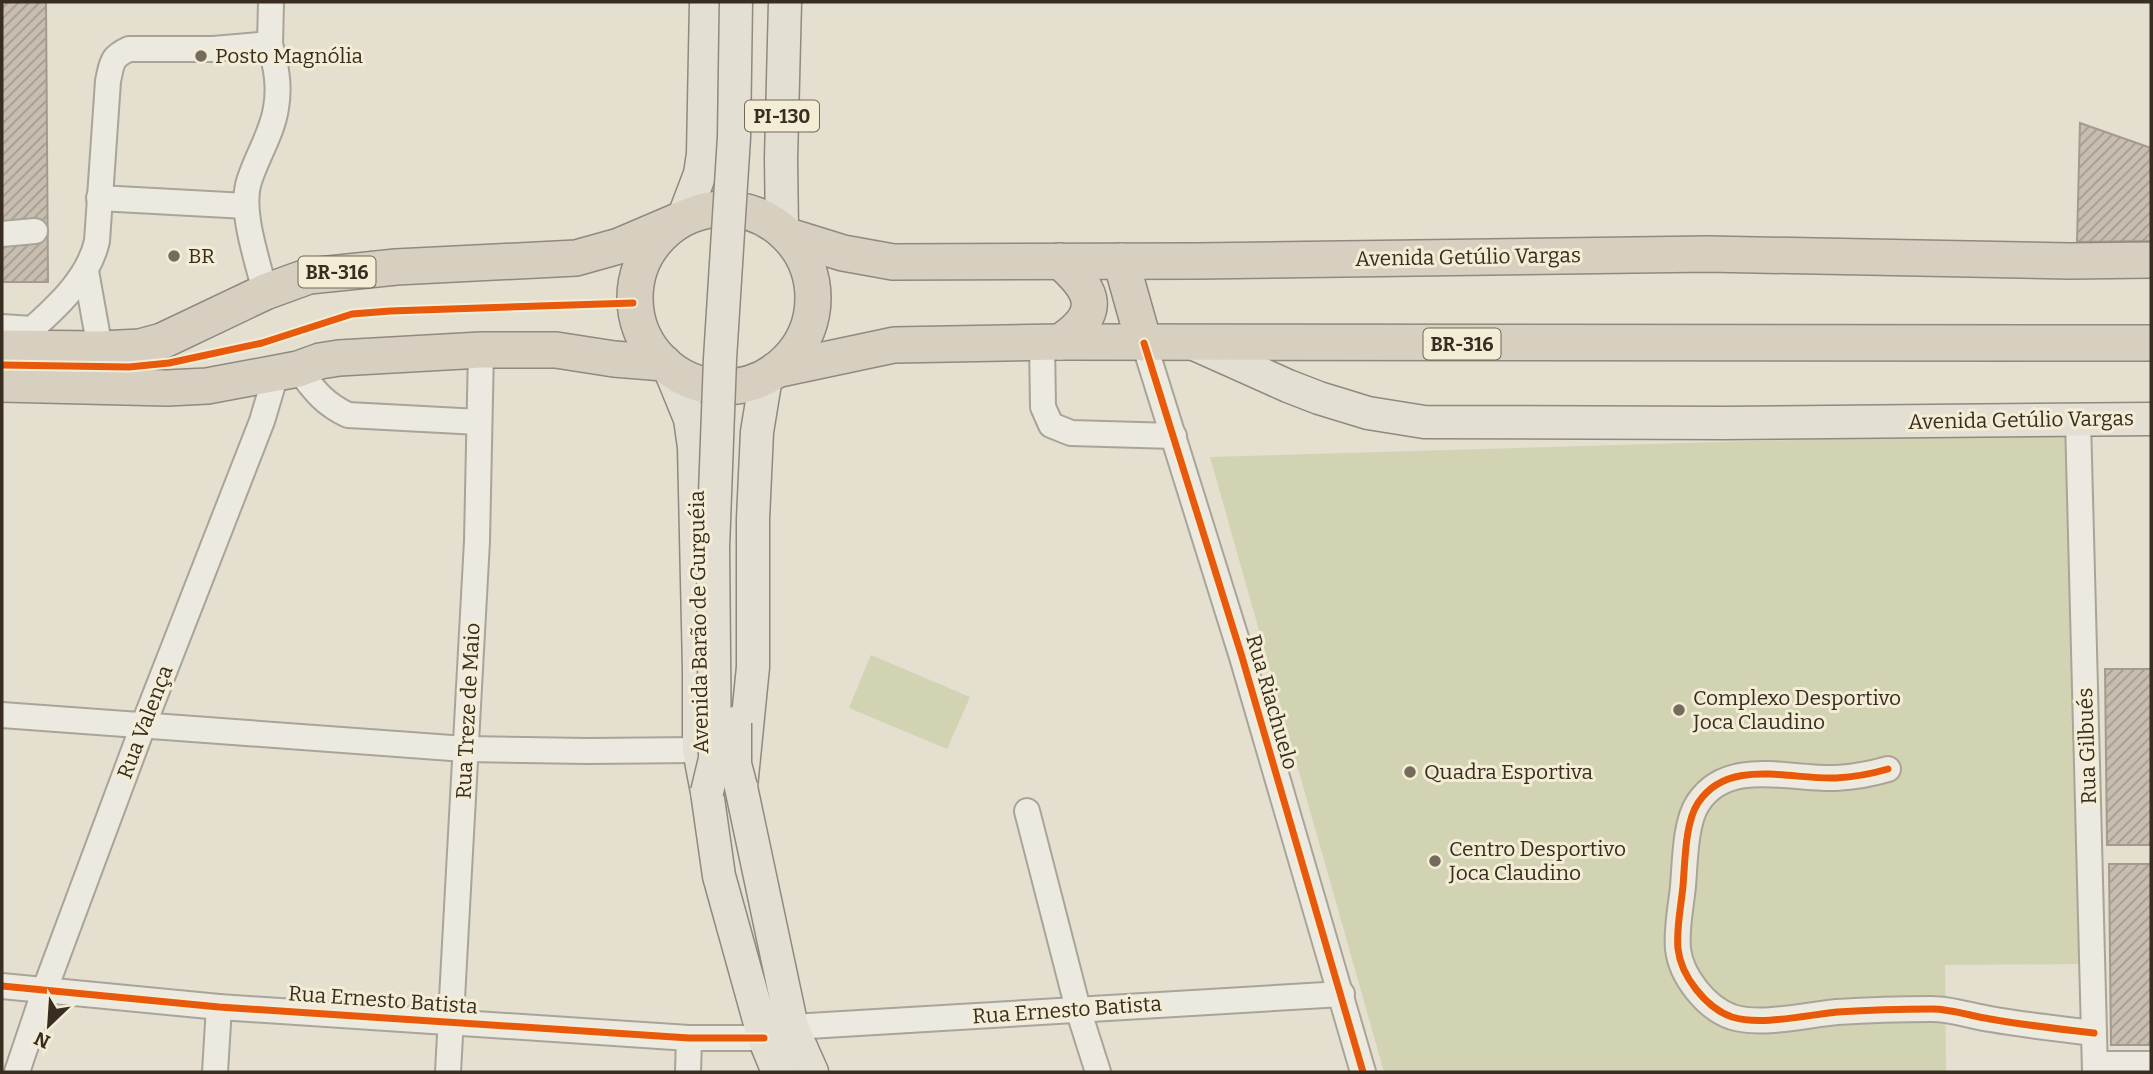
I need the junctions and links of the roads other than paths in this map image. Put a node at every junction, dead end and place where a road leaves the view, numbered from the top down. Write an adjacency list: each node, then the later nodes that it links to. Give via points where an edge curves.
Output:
1 (271, 2): 6 (street)
2 (706, 2): 9 (main road, via 703,155)
3 (736, 2): 40 (main road, bridge, via 734,137 713,548 715,759)
4 (752, 2): 39 (main road, bridge, via 732,559 735,764)
5 (785, 2): 11 (main road, PI-130, via 781,159)
6 (270, 44): 7 (street, via 140,48 118,54 108,81); 8 (street, via 277,68 276,111 248,186)
7 (99, 198): 8 (street); 16 (street, via 97,241)
8 (246, 206): 17 (street)
9 (682, 218): 11 (highway, Avenida Getúlio Vargas / BR-316, via 709,209 736,209 761,216); 17 (highway, Avenida Getúlio Vargas / BR-316, via 619,246 576,258 343,271 309,276); 26 (highway, BR-316, via 659,235 641,261 633,294 639,328)
10 (35, 231): 12 (street)
11 (785, 233): 14 (highway, Avenida Getúlio Vargas / BR-316, via 843,253 893,262); 27 (highway, BR-316, via 806,261 813,290 811,318)
12 (2, 234)
13 (2151, 260): 15 (highway, Avenida Getúlio Vargas / BR-316, via 1708,254)
14 (1060, 261): 15 (highway, Avenida Getúlio Vargas / BR-316); 20 (highway, via 1082,281 1089,304 1083,325)
15 (1121, 261): 21 (highway)
16 (86, 271): 19 (street, via 54,307); 24 (street)
17 (265, 292): 24 (highway, Avenida Getúlio Vargas / BR-316, via 163,341)
18 (2, 306): 19 (street, via 14,318)
19 (18, 336): 24 (highway, Avenida Getúlio Vargas / BR-316)
20 (1051, 342): 21 (highway, Avenida Getúlio Vargas / BR-316); 27 (highway, Avenida Getúlio Vargas / BR-316, via 894,345); 33 (street, via 1044,407 1051,425 1071,433)
21 (1144, 343): 22 (highway, Avenida Getúlio Vargas / BR-316); 33 (street, Rua Riachuelo)
22 (1192, 343): 23 (highway, Avenida Getúlio Vargas / BR-316); 31 (main road, Avenida Getúlio Vargas, via 1319,398 1368,413 1424,422)
23 (2151, 343)
24 (100, 349)
25 (481, 350): 26 (highway, Avenida Getúlio Vargas / BR-316, via 556,350 614,359); 28 (highway, Avenida Getúlio Vargas / BR-316, via 363,355 320,361); 32 (street, Rua Treze de Maio)
26 (660, 359): 27 (highway, Avenida Getúlio Vargas / BR-316, via 685,379 717,387 742,385); 37 (main road, Avenida Barão de Gurguéia, via 690,419 694,447)
27 (780, 364): 39 (main road, Avenida Barão de Gurguéia, via 757,432 753,667)
28 (287, 372): 29 (highway, Avenida Getúlio Vargas / BR-316, via 206,386); 32 (street, via 330,407 348,415); 35 (street, Rua Valença, via 262,421)
29 (2, 384)
30 (2151, 419): 31 (main road, Avenida Getúlio Vargas)
31 (2078, 420): 49 (street, Rua Gilbués)
32 (479, 422): 36 (street, Rua Treze de Maio)
33 (1174, 436): 44 (street, Rua Riachuelo)
34 (2, 715): 35 (street)
35 (142, 726): 36 (street); 43 (street, Rua Valença)
36 (465, 749): 37 (street); 47 (street, Rua Treze de Maio)
37 (699, 750): 40 (main road, Avenida Barão de Gurguéia)
38 (1888, 769): 49 (street, via 1835,778 1743,775 1718,783 1698,804 1687,850 1678,951 1683,969 1699,992 1718,1010 1752,1020 1936,1009)
39 (741, 787): 48 (main road, Avenida Barão de Gurguéia)
40 (707, 792): 48 (main road, Avenida Barão de Gurguéia, via 719,876)
41 (1027, 811): 46 (street)
42 (2, 986): 43 (street, Rua Ernesto Batista)
43 (45, 989): 45 (street, Rua Ernesto Batista); 53 (street, Rua Valença)
44 (1342, 994): 46 (street, Rua Ernesto Batista); 60 (street, Rua Riachuelo)
45 (219, 1007): 47 (street, Rua Ernesto Batista); 54 (street)
46 (1078, 1009): 48 (street, Rua Ernesto Batista); 59 (street)
47 (449, 1022): 50 (street, Rua Ernesto Batista); 55 (street, Rua Treze de Maio)
48 (778, 1033): 50 (street, Rua Ernesto Batista); 57 (main road, Avenida Barão de Gurguéia); 58 (main road, Avenida Barão de Gurguéia)
49 (2094, 1033): 52 (street, Rua Gilbués)
50 (689, 1038): 56 (street)
51 (2151, 1064): 52 (street)
52 (2095, 1068)
53 (17, 1072)
54 (215, 1072)
55 (448, 1072)
56 (688, 1072)
57 (778, 1072)
58 (812, 1072)
59 (1098, 1072)
60 (1363, 1072)

